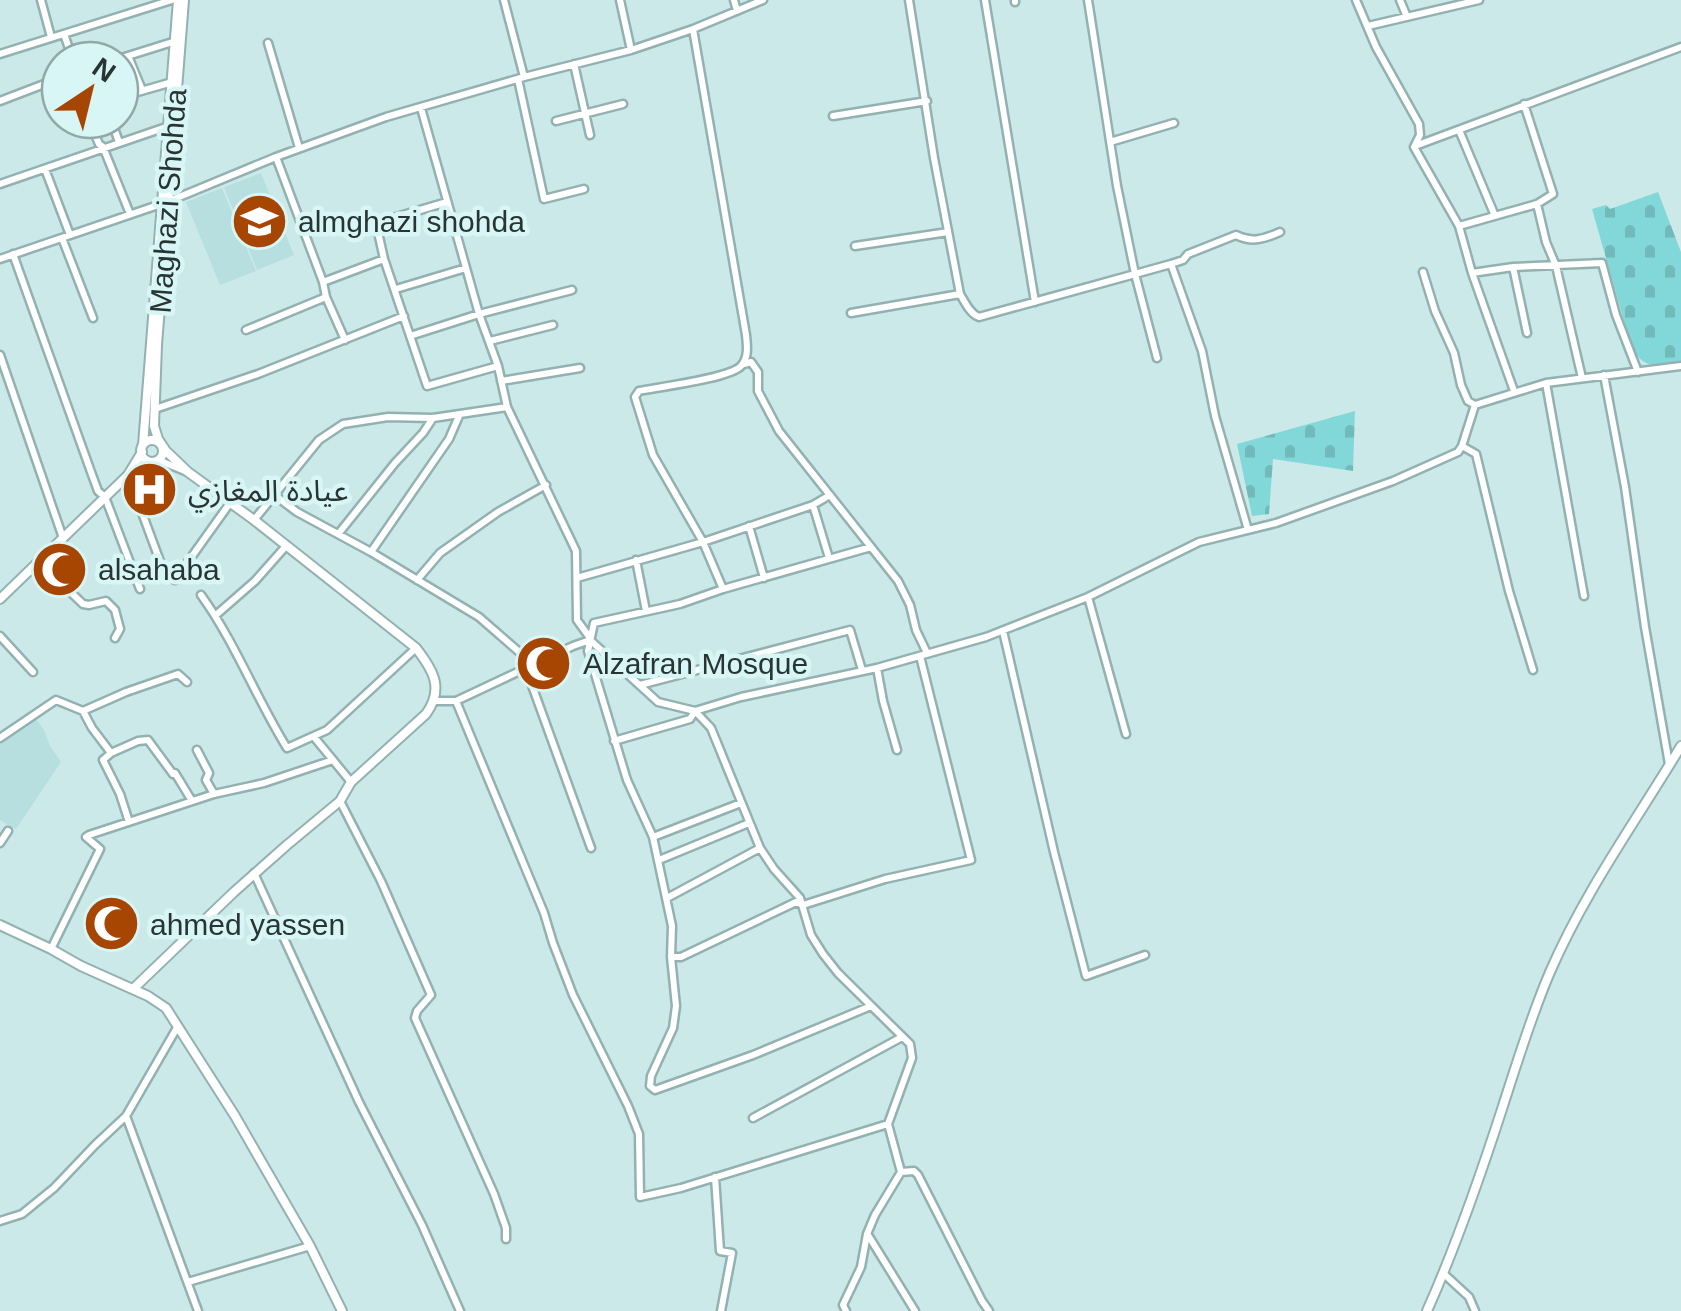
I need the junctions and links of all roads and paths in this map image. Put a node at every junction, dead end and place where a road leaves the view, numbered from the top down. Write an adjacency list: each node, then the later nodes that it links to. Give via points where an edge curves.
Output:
1 (41, 0): 19 (street)
2 (178, 0): 18 (street); 21 (street, Maghazi Shohda)
3 (504, 0): 28 (street)
4 (620, 0): 24 (street)
5 (734, 0): 14 (street)
6 (764, 0): 14 (street)
7 (910, 0): 34 (street)
8 (985, 0): 80 (street)
9 (1088, 0): 47 (street)
10 (1356, 0): 16 (street)
11 (1400, 0): 15 (street)
12 (1479, 0): 13 (street)
13 (1436, 4): 15 (street)
14 (737, 11): 17 (street)
15 (1408, 17): 16 (street)
16 (1368, 26): 48 (street, via 1419,124)
17 (693, 29): 24 (street); 93 (street, via 746,334)
18 (64, 34): 19 (street); 20 (street)
19 (51, 37): 26 (street)
20 (66, 40)
21 (178, 40): 25 (street); 29 (street, Maghazi Shohda)
22 (268, 43): 50 (street)
23 (1681, 47): 36 (street)
24 (632, 50): 27 (street)
25 (140, 52)
26 (0, 54)
27 (574, 64): 28 (street); 38 (street)
28 (521, 78): 37 (street); 54 (street, via 544,199)
29 (174, 82): 32 (street); 42 (street, Maghazi Shohda)
30 (40, 85): 33 (street)
31 (140, 85): 32 (street)
32 (142, 90)
33 (0, 100)
34 (927, 101): 39 (street); 61 (street)
35 (623, 104): 38 (street)
36 (1524, 104): 43 (street); 57 (street, via 1553,194)
37 (421, 108): 50 (street); 55 (street)
38 (584, 113): 40 (street); 44 (street)
39 (833, 116)
40 (556, 121)
41 (1174, 123): 47 (street)
42 (170, 126): 46 (street); 56 (street, Maghazi Shohda)
43 (1458, 130): 48 (street); 59 (street)
44 (590, 135)
45 (97, 140): 49 (street)
46 (119, 142): 49 (street)
47 (1110, 142): 74 (street)
48 (1414, 146): 60 (street)
49 (103, 147): 52 (street); 58 (street)
50 (299, 148): 51 (street)
51 (276, 157): 56 (street); 75 (street)
52 (45, 169): 53 (street); 63 (street)
53 (0, 184)
54 (584, 189)
55 (447, 202): 67 (street, via 376,223); 71 (street)
56 (164, 203): 58 (street); 103 (street, Maghazi Shohda)
57 (1536, 204): 59 (street); 69 (street)
58 (130, 214): 63 (street)
59 (1495, 216): 60 (street)
60 (1459, 226): 73 (street)
61 (948, 232): 64 (street); 78 (street)
62 (1280, 232): 68 (street, via 1256,240 1236,235)
63 (66, 236): 65 (street); 84 (street)
64 (855, 246)
65 (13, 254): 66 (street); 117 (street)
66 (0, 259)
67 (384, 259): 75 (street); 76 (street)
68 (1170, 264): 74 (street); 122 (street, via 1202,351)
69 (1556, 266): 70 (street); 97 (street, via 1602,263); 99 (street)
70 (1512, 267): 73 (street); 87 (street)
71 (466, 268): 76 (street); 82 (street)
72 (1424, 272): 104 (street, via 1461,384)
73 (1472, 273): 102 (street)
74 (1136, 274): 80 (street); 92 (street)
75 (324, 282): 79 (street)
76 (396, 289): 83 (street)
77 (572, 290): 82 (street)
78 (960, 294): 80 (street, via 979,317); 81 (street)
79 (326, 297): 86 (street); 89 (street)
80 (1034, 302)
81 (851, 313)
82 (479, 314): 88 (street); 90 (street)
83 (404, 316): 88 (street); 89 (street)
84 (93, 318)
85 (553, 325): 90 (street)
86 (246, 330)
87 (1527, 333)
88 (410, 336): 94 (street, via 427,386)
89 (345, 340): 103 (street)
90 (490, 341): 94 (street)
91 (0, 355): 124 (street)
92 (1157, 358)
93 (744, 364): 116 (street, via 756,367 758,391 779,431); 125 (street, via 730,374 635,397 653,455)
94 (498, 366): 100 (street)
95 (1681, 366): 97 (street)
96 (580, 368): 100 (street)
97 (1638, 372): 98 (street)
98 (1604, 376): 99 (street); 169 (street)
99 (1582, 378): 101 (street)
100 (501, 381): 105 (street)
101 (1546, 383): 102 (street); 138 (street)
102 (1514, 391): 104 (street)
103 (151, 405): 108 (street); 110 (street)
104 (1475, 405): 109 (street)
105 (507, 406): 106 (street); 114 (street)
106 (460, 414): 107 (street); 128 (street)
107 (433, 418): 115 (street, via 344,424 319,440); 123 (street)
108 (161, 445): 110 (street, via 152,440); 111 (street); 113 (street)
109 (1462, 446): 122 (street, via 1393,481); 152 (street, via 1476,454 1480,466)
110 (142, 448): 111 (street); 112 (street)
111 (154, 461): 112 (street); 113 (street)
112 (131, 472): 117 (street); 118 (street, via 164,572 175,580)
113 (188, 472): 118 (street)
114 (546, 485): 132 (street, via 576,551); 134 (street, via 440,554)
115 (273, 494): 120 (street); 123 (street)
116 (830, 495): 119 (street); 127 (street)
117 (105, 497): 124 (street); 135 (street)
118 (230, 503): 120 (street)
119 (813, 505): 121 (street); 129 (street)
120 (254, 520): 126 (street)
121 (749, 526): 125 (street); 133 (street)
122 (1248, 530): 139 (street, via 1199,542)
123 (338, 533): 128 (street)
124 (63, 538): 131 (street)
125 (703, 542): 130 (street); 136 (street)
126 (286, 546): 142 (street); 147 (street)
127 (870, 547): 129 (street); 148 (street, via 910,605)
128 (372, 552): 134 (street)
129 (829, 558): 133 (street)
130 (636, 560): 132 (street); 141 (street)
131 (39, 562): 140 (street); 145 (street, via 83,604 106,601 120,629)
132 (577, 578): 146 (street, via 578,620)
133 (764, 578): 136 (street)
134 (417, 580): 149 (street, via 479,617)
135 (140, 589)
136 (723, 589): 141 (street)
137 (201, 595): 142 (street)
138 (1584, 596)
139 (1088, 597): 143 (street); 160 (street)
140 (0, 600)
141 (646, 611): 146 (street, via 594,623)
142 (216, 615): 161 (street, via 287,748)
143 (1003, 631): 148 (street); 188 (street, via 1086,976)
144 (0, 636): 153 (street)
145 (115, 638)
146 (590, 640): 149 (street); 155 (street); 163 (street)
147 (416, 648): 156 (street, via 435,679); 161 (street)
148 (923, 654): 150 (street); 185 (street, via 971,860)
149 (530, 667): 157 (street); 180 (street)
150 (877, 668): 151 (street); 166 (street)
151 (862, 670): 155 (street, via 850,630); 159 (street)
152 (1532, 670)
153 (33, 672)
154 (186, 682): 158 (street, via 178,674)
155 (639, 686): 159 (street, via 658,702)
156 (436, 701): 157 (street); 170 (street)
157 (456, 702): 198 (street, via 574,996 639,1134 640,1197)
158 (83, 711): 162 (street, via 56,700); 167 (street)
159 (695, 711): 163 (street, via 690,719); 174 (street, via 711,728)
160 (1126, 734)
161 (314, 737): 168 (street)
162 (0, 738)
163 (614, 741): 178 (street)
164 (1681, 746): 169 (street)
165 (197, 750): 171 (street)
166 (897, 750)
167 (111, 753): 172 (street, via 148,740); 175 (street, via 104,760)
168 (333, 760): 170 (street); 171 (street)
169 (1669, 766): 203 (street, via 1550,970)
170 (351, 782): 173 (street)
171 (214, 794): 172 (street)
172 (192, 801): 175 (street)
173 (340, 801): 183 (street); 201 (street, via 431,995 415,1018 494,1194)
174 (740, 803): 176 (street); 178 (street)
175 (129, 823): 187 (street, via 86,837 100,849)
176 (749, 823): 181 (street); 182 (street)
177 (8, 831): 179 (street)
178 (653, 837): 182 (street)
179 (0, 844)
180 (591, 848)
181 (760, 848): 184 (street); 185 (street)
182 (658, 860): 184 (street)
183 (254, 873): 190 (street); 207 (street)
184 (667, 898): 189 (street)
185 (803, 905): 189 (street, via 788,904); 191 (street, via 823,954)
186 (0, 924): 187 (street)
187 (52, 948): 190 (street)
188 (1145, 955)
189 (671, 957): 191 (street, via 676,1006 651,1076 655,1090)
190 (133, 989): 192 (street, via 166,1008)
191 (871, 1006): 193 (street)
192 (178, 1026): 194 (street); 202 (street)
193 (902, 1037): 195 (street); 196 (street, via 912,1058)
194 (126, 1116): 199 (street, via 54,1188 22,1214); 204 (street)
195 (753, 1118)
196 (888, 1124): 197 (street); 198 (street)
197 (901, 1172): 200 (street); 211 (street, via 918,1174)
198 (715, 1177): 208 (street, via 720,1251 732,1254)
199 (0, 1221)
200 (868, 1234): 209 (street); 210 (street)
201 (506, 1239)
202 (310, 1246): 204 (street); 206 (street)
203 (1444, 1274): 212 (street); 213 (street)
204 (188, 1282): 205 (street)
205 (198, 1311)
206 (342, 1311)
207 (460, 1311)
208 (721, 1311)
209 (846, 1311)
210 (914, 1311)
211 (990, 1311)
212 (1427, 1311)
213 (1475, 1311)

